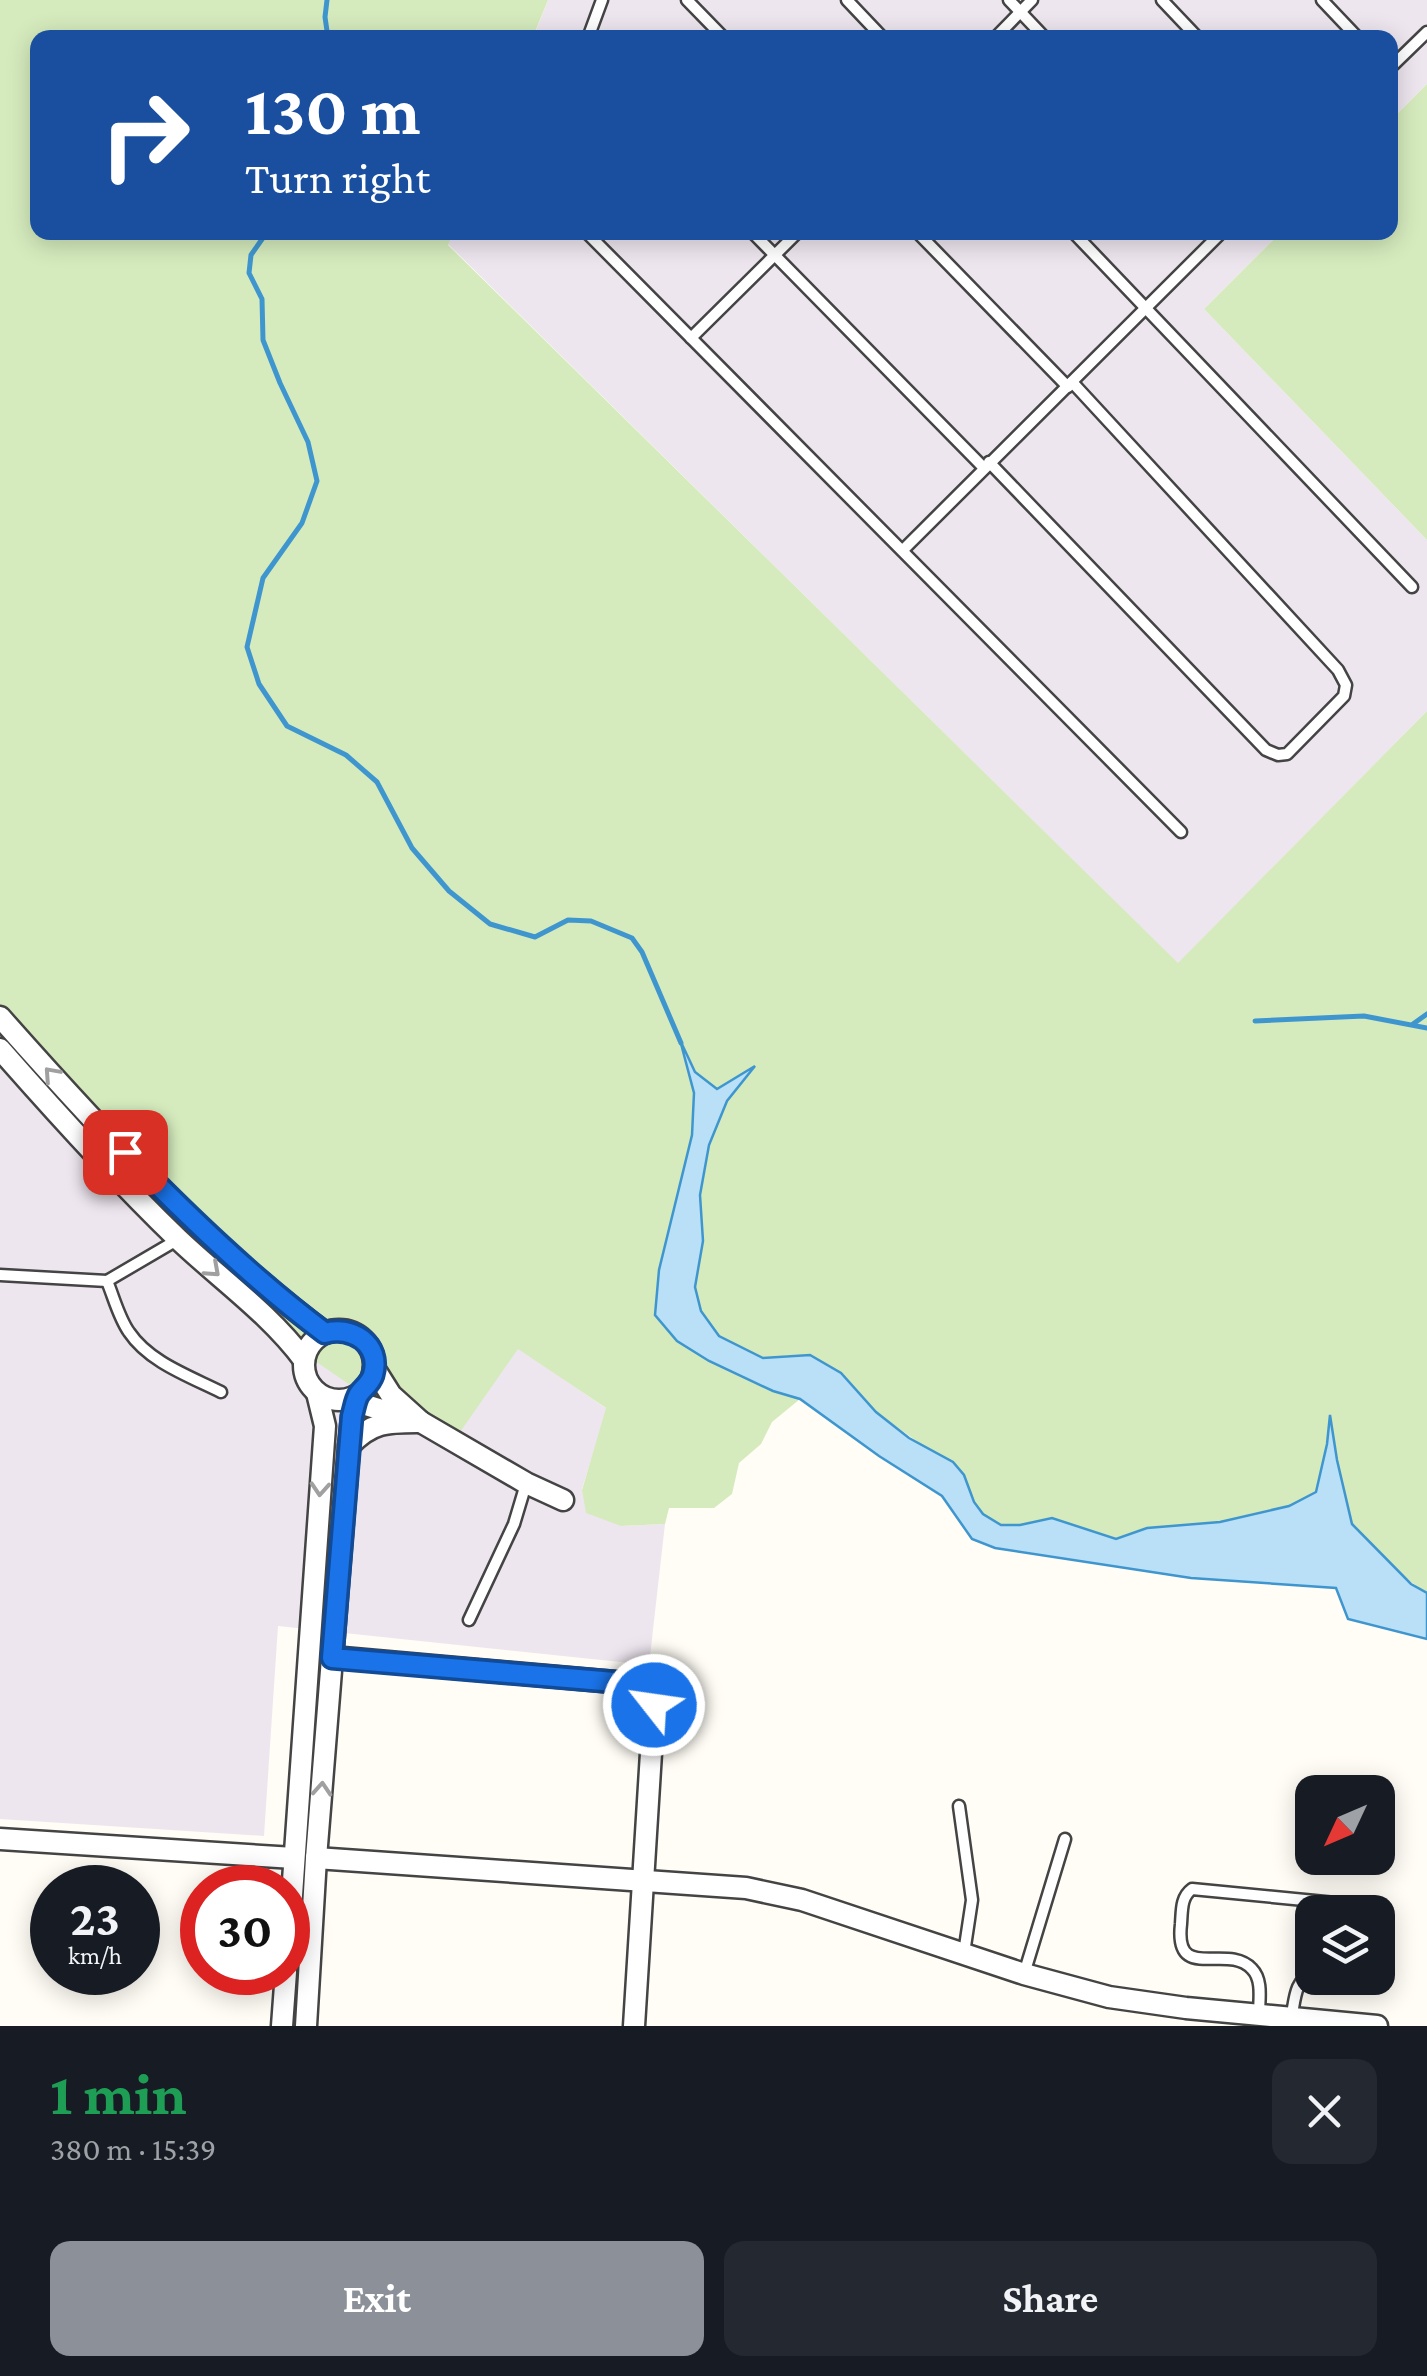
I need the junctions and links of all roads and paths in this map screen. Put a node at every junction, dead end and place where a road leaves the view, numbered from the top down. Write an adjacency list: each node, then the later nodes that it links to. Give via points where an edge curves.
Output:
1 (602, 0): 9 (lane)
2 (686, 0): 10 (lane)
3 (847, 0): 11 (lane)
4 (1009, 0): 8 (lane)
5 (1032, 0): 8 (lane)
6 (1162, 0): 14 (lane)
7 (1322, 0): 15 (lane)
8 (1020, 12): 12 (lane); 13 (lane)
9 (591, 30)
10 (716, 30)
11 (875, 30)
12 (1003, 30)
13 (1037, 30)
14 (1190, 30)
15 (1350, 30)
16 (1427, 32): 17 (lane)
17 (1398, 60)
18 (594, 240): 26 (lane)
19 (760, 240): 24 (lane)
20 (790, 240): 24 (lane)
21 (924, 240): 27 (lane)
22 (1081, 240): 25 (lane)
23 (1214, 240): 25 (lane)
24 (774, 255): 26 (lane); 28 (lane)
25 (1146, 308): 27 (lane); 30 (lane)
26 (690, 338): 29 (lane)
27 (1070, 384): 28 (lane); 28 (lane, via 1338,670 1344,696 1287,754 1266,750)
28 (986, 465): 29 (lane)
29 (902, 550): 31 (lane)
30 (1412, 587)
31 (1182, 832)
32 (0, 1017): 37 (street, one-way to 32, via 194,1222)
33 (0, 1049): 34 (street)
34 (178, 1239): 36 (lane); 38 (street, one-way to 38, via 284,1333)
35 (0, 1275): 36 (lane)
36 (107, 1281): 40 (lane, via 140,1346)
37 (325, 1333): 38 (street); 39 (street, via 360,1336)
38 (304, 1360): 41 (street)
39 (374, 1368): 42 (street); 43 (street)
40 (221, 1392)
41 (317, 1392): 42 (street); 52 (street, one-way to 52, via 325,1426)
42 (357, 1399): 43 (street); 44 (street)
43 (421, 1422): 44 (street, via 374,1425); 45 (street)
44 (349, 1446): 48 (street)
45 (526, 1483): 46 (street); 47 (lane)
46 (563, 1500)
47 (468, 1620)
48 (332, 1658): 53 (street, one-way to 48); 55 (street, via 639,1687 654,1705)
49 (959, 1806): 57 (lane, via 972,1900)
50 (0, 1838): 52 (street)
51 (1065, 1840): 58 (lane)
52 (294, 1858): 54 (street)
53 (316, 1858): 55 (street); 64 (street)
54 (294, 1865)
55 (644, 1882): 57 (street, via 746,1888 802,1900); 65 (street)
56 (1295, 1899): 61 (lane, via 1192,1889 1184,1897 1182,1951 1252,1969)
57 (964, 1953): 58 (street)
58 (1024, 1974): 61 (street, via 1108,1997)
59 (284, 1995): 63 (street)
60 (1297, 1995): 62 (lane)
61 (1258, 2016): 62 (street)
62 (1291, 2018): 66 (street)
63 (282, 2026)
64 (306, 2026)
65 (634, 2026)
66 (1378, 2026)

